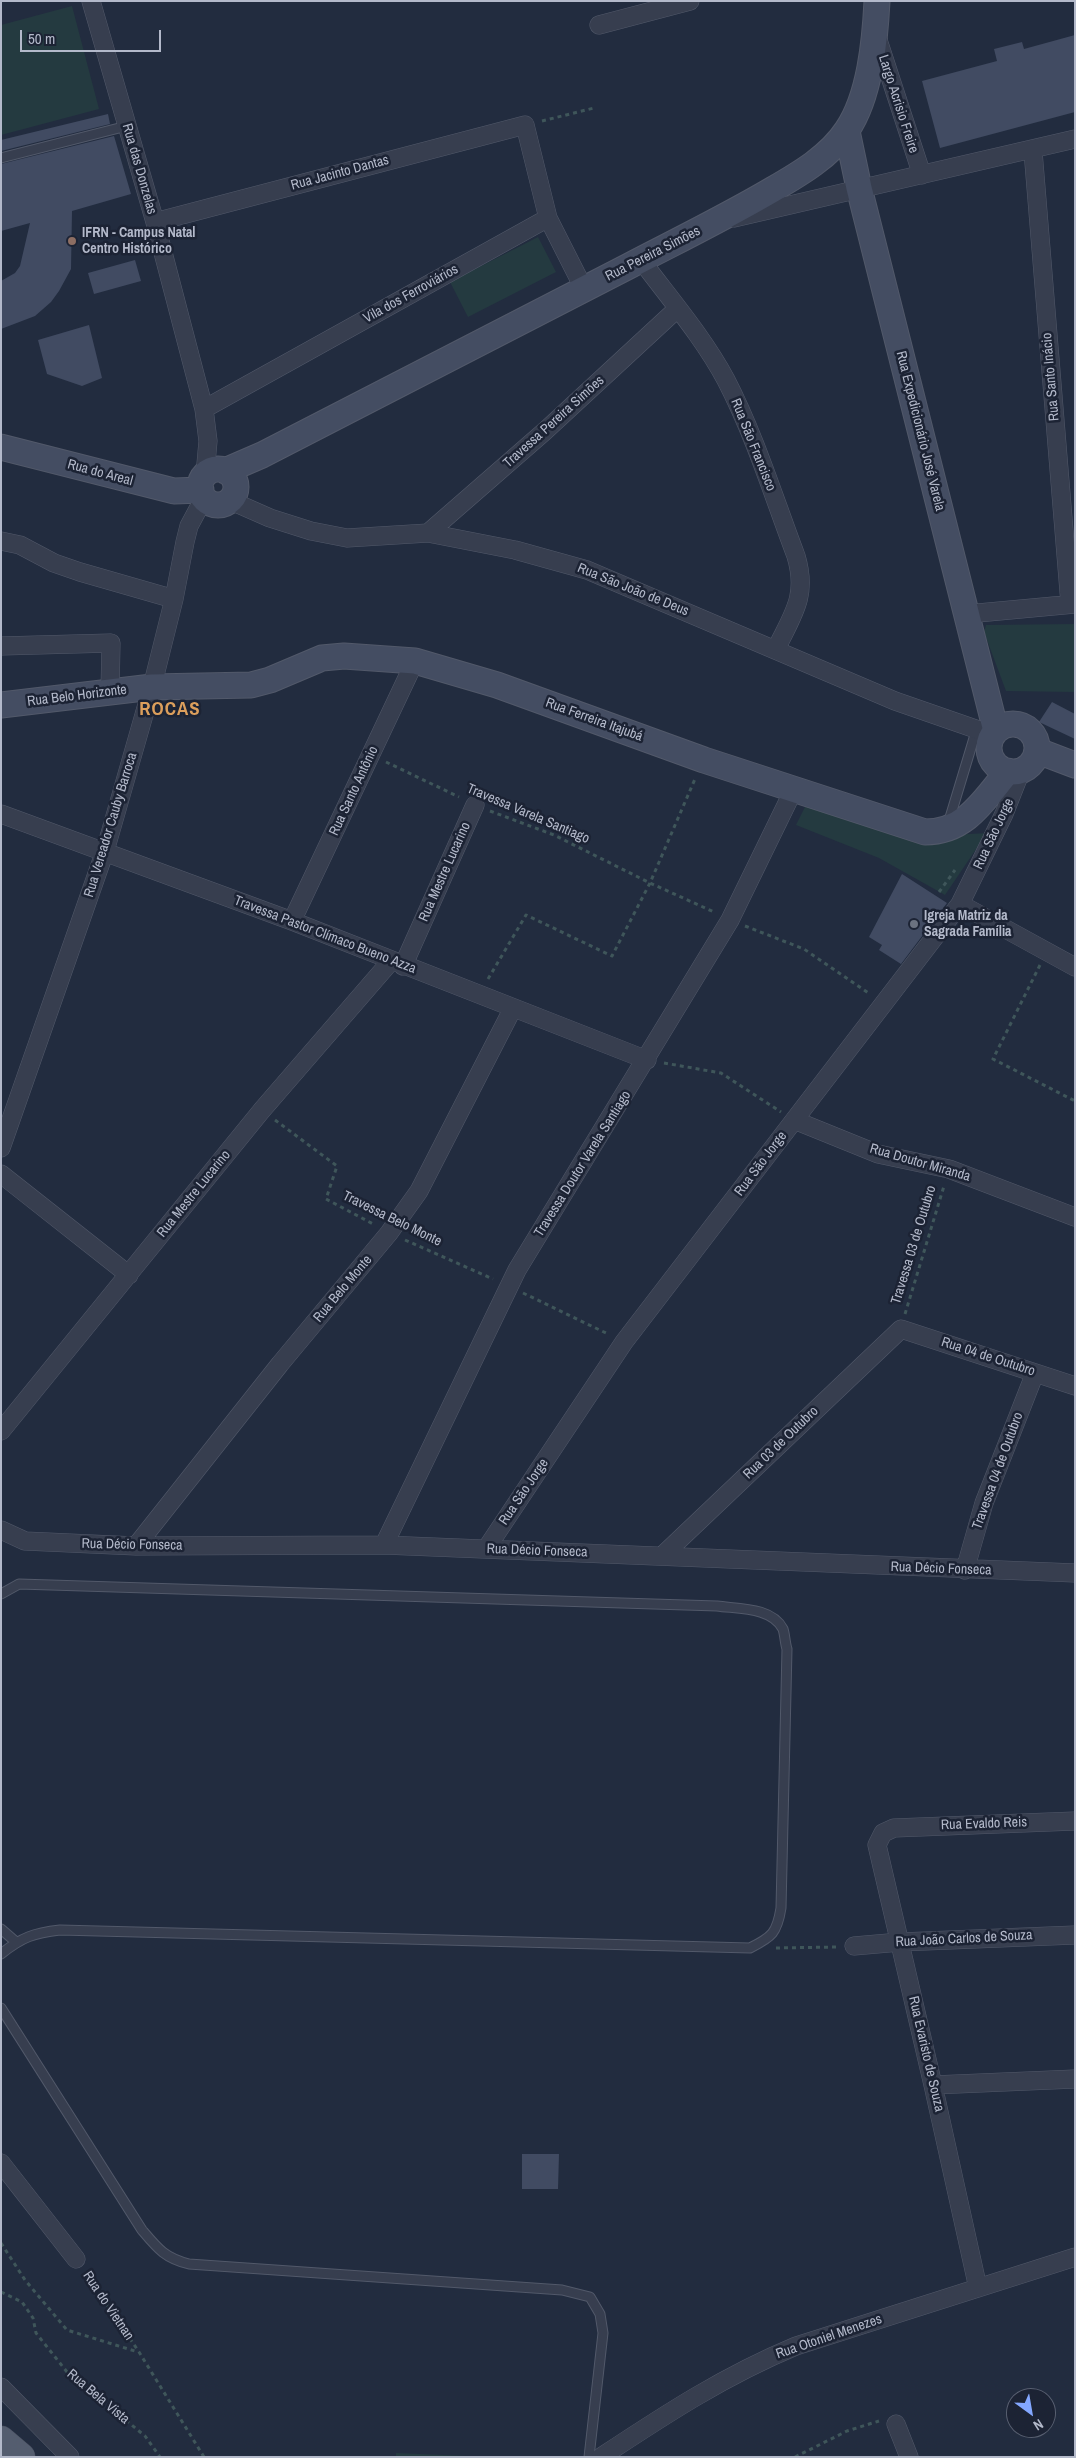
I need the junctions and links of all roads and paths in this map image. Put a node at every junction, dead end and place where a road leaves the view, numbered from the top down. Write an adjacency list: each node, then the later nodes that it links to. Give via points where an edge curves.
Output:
1 (91, 1): 8 (street, Rua das Donzelas)
2 (690, 1): 4 (street)
3 (877, 1): 5 (street)
4 (599, 25)
5 (875, 34): 9 (street, via 862,97); 13 (street, Largo Acrisio Freire)
6 (594, 108): 7 (path)
7 (525, 125): 15 (street); 16 (street, Rua Jacinto Dantas)
8 (127, 126): 12 (lane); 16 (street, Rua das Donzelas)
9 (847, 131): 14 (street, Rua Expedicionário José Varela); 17 (street, via 809,167)
10 (1075, 140): 11 (street, Rua Pereira Simões)
11 (1033, 151): 13 (street, Rua Pereira Simões); 27 (street, Rua Santo Inácio)
12 (1, 158)
13 (922, 174): 14 (street, Rua Pereira Simões)
14 (858, 188): 17 (street, Rua Pereira Simões); 28 (street, Rua Expedicionário José Varela)
15 (548, 218): 19 (street); 21 (street, Vila dos Ferroviários)
16 (154, 222): 21 (street, Rua das Donzelas)
17 (714, 223): 18 (street, Rua Pereira Simões)
18 (641, 260): 19 (street, Rua Pereira Simões); 20 (street, Rua São Francisco)
19 (584, 289): 23 (street, Rua Pereira Simões, via 262,454)
20 (677, 309): 24 (street, Travessa Pereira Simões); 30 (street, Rua São Francisco, via 725,379 744,416 802,574 797,605)
21 (206, 417): 23 (street, Rua das Donzelas)
22 (1, 446): 23 (street, Rua do Areal, via 174,491)
23 (217, 484): 24 (street, Rua São João de Deus, via 286,524 311,532 347,538); 26 (street, Rua Vereador Cauby Barroca, via 187,534)
24 (428, 533): 30 (street, Rua São João de Deus, via 515,550 587,570)
25 (1, 541): 26 (street, via 20,545 80,572)
26 (174, 599): 32 (street, Rua Vereador Cauby Barroca)
27 (1072, 604): 28 (street)
28 (967, 614): 35 (street, Rua Expedicionário José Varela)
29 (1, 646): 33 (street, via 111,644)
30 (776, 649): 35 (street, Rua São João de Deus, via 895,701)
31 (415, 661): 32 (street, Rua Ferreira Itajubá, via 344,656 322,658 251,685); 37 (street, Rua Santo Antônio); 40 (street, Rua Ferreira Itajubá, via 497,686)
32 (152, 687): 33 (street, Rua Belo Horizonte); 45 (street, Rua Vereador Cauby Barroca)
33 (110, 692): 34 (street, Rua Belo Horizonte)
34 (1, 705)
35 (989, 731): 36 (street, via 1006,724 1018,724 1029,729 1036,738); 39 (street, via 990,755 996,765); 44 (lane)
36 (1038, 751): 38 (street); 39 (street, via 1032,763)
37 (371, 754): 42 (path, Travessa Varela Santiago); 49 (street, Rua Santo Antônio)
38 (1075, 765)
39 (1014, 771): 44 (street, via 962,822); 47 (street, Rua São Jorge, via 1004,814)
40 (794, 789): 44 (street, Rua Ferreira Itajubá, via 925,832); 48 (street, Travessa Doutor Varela Santiago)
41 (686, 799): 46 (path)
42 (475, 805): 46 (path, Travessa Varela Santiago, via 554,835); 51 (street, Rua Mestre Lucarino)
43 (1, 814): 45 (street, Travessa Pastor Clímaco Bueno Azza)
44 (946, 830)
45 (105, 851): 49 (street, Travessa Pastor Clímaco Bueno Azza); 60 (street, Rua Vereador Cauby Barroca)
46 (650, 884): 48 (path, Travessa Varela Santiago); 53 (path, via 612,956 526,915)
47 (960, 904): 50 (street); 54 (street, Rua São Jorge)
48 (730, 920): 54 (path, Travessa Varela Santiago, via 804,949); 56 (street, Travessa Doutor Varela Santiago)
49 (292, 921): 51 (street, Travessa Pastor Clímaco Bueno Azza)
50 (1046, 952): 52 (street); 57 (path, via 993,1060)
51 (397, 963): 53 (street, Travessa Pastor Clímaco Bueno Azza); 58 (street, Rua Mestre Lucarino)
52 (1075, 967)
53 (479, 994): 55 (street, Travessa Pastor Clímaco Bueno Azza)
54 (885, 1004): 59 (street, Rua São Jorge)
55 (513, 1008): 56 (street, Travessa Pastor Clímaco Bueno Azza); 64 (street, Rua Belo Monte, via 419,1191)
56 (647, 1060): 59 (path, via 720,1073); 66 (street, Travessa Doutor Varela Santiago)
57 (1075, 1101)
58 (262, 1110): 64 (path, Travessa Belo Monte, via 337,1166 326,1199); 65 (street, Rua Mestre Lucarino)
59 (794, 1120): 61 (street, Rua Doutor Miranda, via 878,1154); 68 (street, Rua São Jorge)
60 (1, 1148)
61 (949, 1168): 63 (street, Rua Doutor Miranda); 67 (path, Travessa 03 de Outubro)
62 (1, 1174): 65 (street)
63 (1075, 1217)
64 (389, 1233): 66 (path, Travessa Belo Monte); 74 (street, Rua Belo Monte)
65 (129, 1274): 71 (street, Rua Mestre Lucarino)
66 (509, 1286): 68 (path, Travessa Belo Monte); 73 (street, Travessa Doutor Varela Santiago)
67 (901, 1329): 69 (street, Rua 04 de Outubro); 76 (street, Rua 03 de Outubro)
68 (624, 1342): 75 (street, Rua São Jorge)
69 (1035, 1372): 70 (street, Rua 04 de Outubro); 77 (street, Travessa 04 de Outubro, via 984,1503)
70 (1075, 1386)
71 (1, 1432)
72 (1, 1530): 74 (street, Rua Décio Fonseca, via 25,1541)
73 (384, 1545): 74 (street, Rua Décio Fonseca); 75 (street, Rua Décio Fonseca)
74 (136, 1546)
75 (486, 1549): 76 (street, Rua Décio Fonseca)
76 (662, 1556): 77 (street, Rua Décio Fonseca)
77 (965, 1570): 78 (street, Rua Décio Fonseca)
78 (1075, 1573)
79 (1, 1594): 87 (lane, via 19,1584 717,1606 774,1617 783,1630 786,1649 781,1908 773,1935)
80 (1075, 1820): 81 (street, Rua Evaldo Reis)
81 (894, 1828): 85 (street, Rua Evaristo de Souza, via 883,1833 877,1845)
82 (1, 1929): 84 (lane)
83 (1075, 1935): 85 (street, Rua João Carlos de Souza)
84 (16, 1942): 87 (lane, via 35,1933 60,1930); 88 (lane)
85 (900, 1942): 86 (street, Rua João Carlos de Souza); 91 (street, Rua Evaristo de Souza)
86 (854, 1946): 87 (path)
87 (750, 1948)
88 (1, 1954)
89 (1, 2008): 106 (lane, via 142,2230 172,2260 189,2264 562,2290 590,2297 600,2314 603,2333)
90 (1075, 2079): 91 (street)
91 (933, 2085): 96 (street, Rua Evaristo de Souza)
92 (1, 2163): 95 (street, Rua do Vietnan)
93 (1, 2243): 98 (path, via 25,2280 67,2330)
94 (1075, 2256): 96 (street, Rua Otoniel Menezes)
95 (76, 2259): 98 (path, Rua do Vietnan)
96 (978, 2288): 107 (street, Rua Otoniel Menezes, via 770,2357 697,2394)
97 (1, 2292): 104 (path, Rua Bela Vista, via 22,2302 33,2318 36,2333 67,2372 145,2436)
98 (139, 2352): 105 (path, Rua do Vietnan)
99 (1, 2387): 103 (street)
100 (896, 2424): 108 (path, via 891,2418 879,2420 847,2431); 109 (street)
101 (1, 2440): 102 (main road)
102 (21, 2457)
103 (70, 2457)
104 (160, 2457)
105 (204, 2457)
106 (589, 2457)
107 (601, 2457)
108 (795, 2457)
109 (909, 2457)

